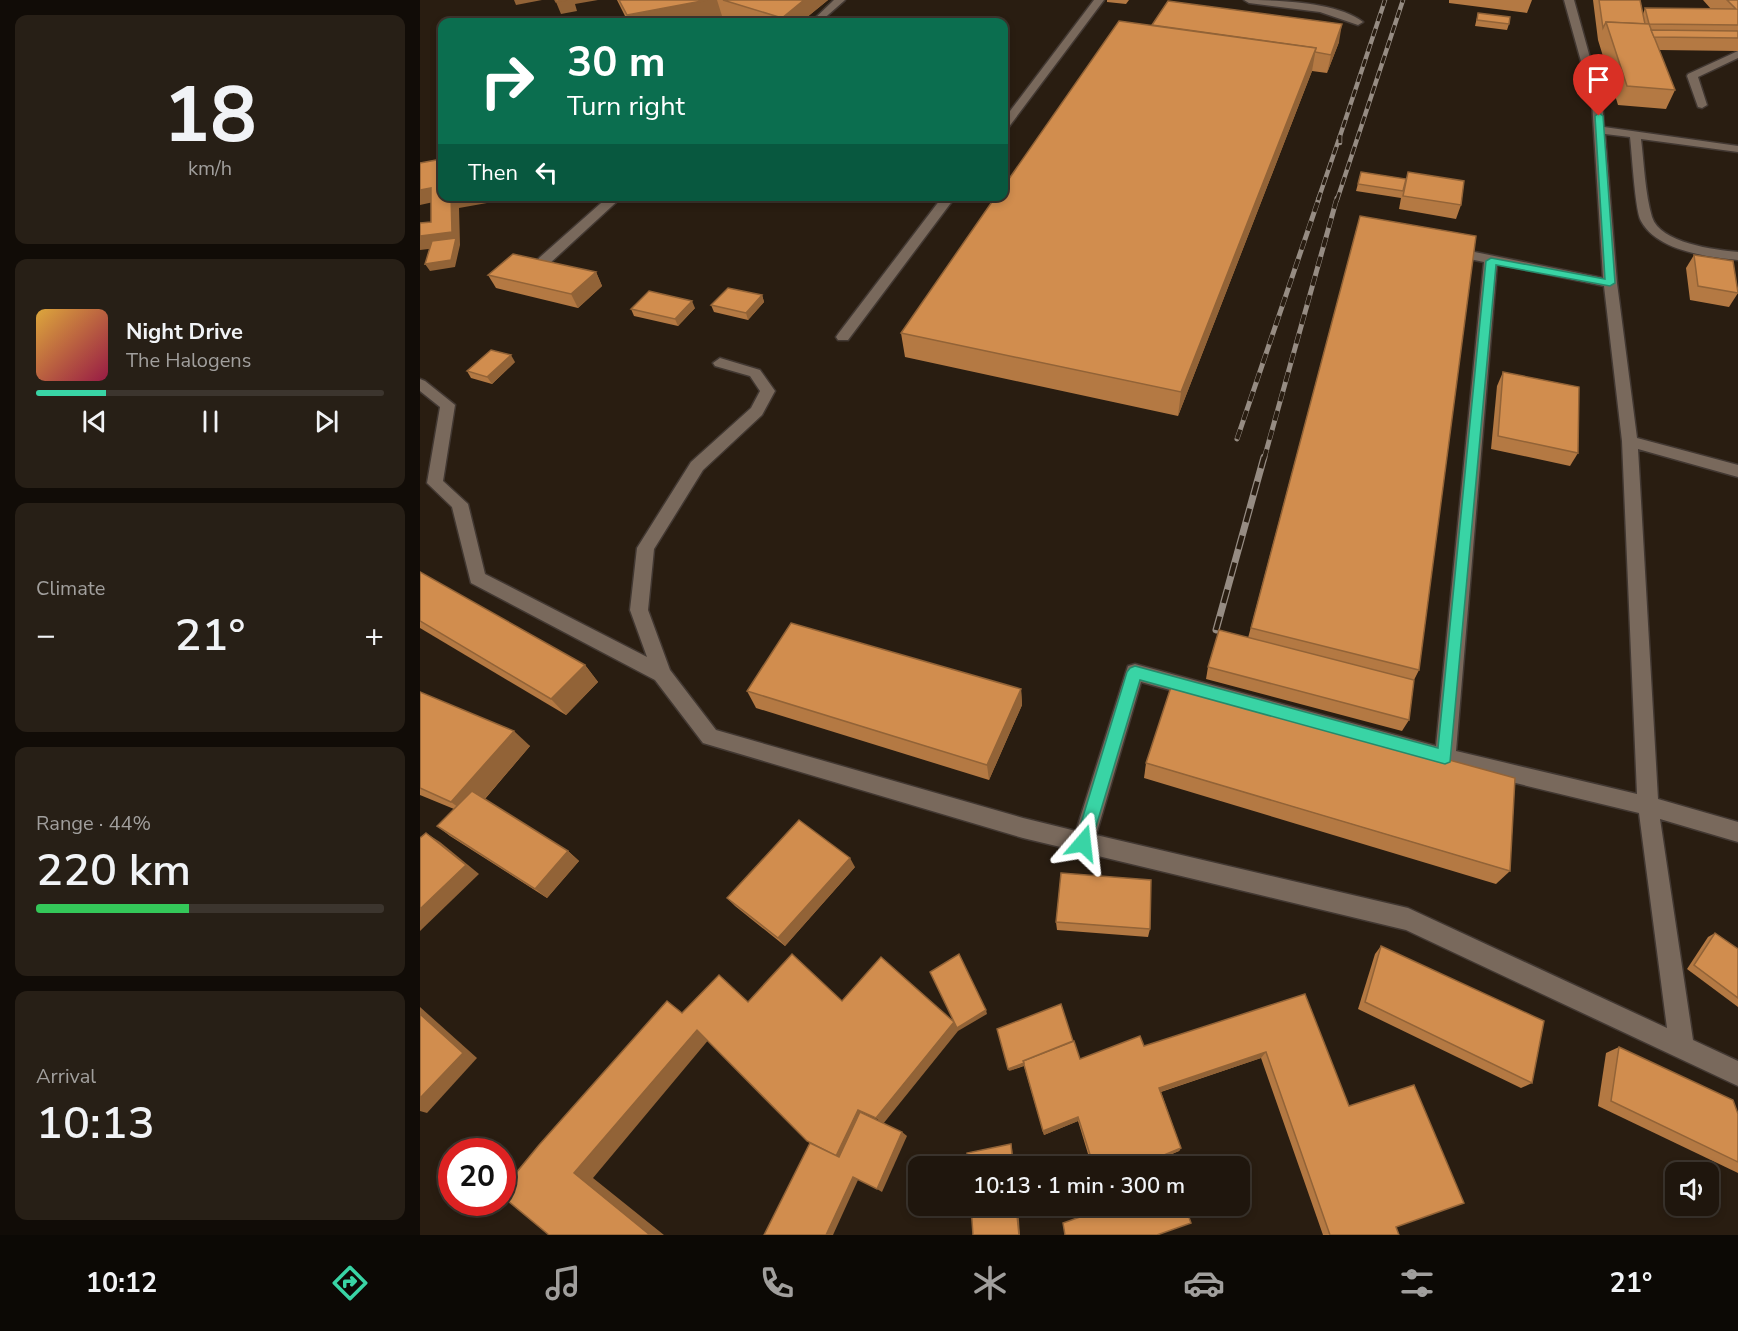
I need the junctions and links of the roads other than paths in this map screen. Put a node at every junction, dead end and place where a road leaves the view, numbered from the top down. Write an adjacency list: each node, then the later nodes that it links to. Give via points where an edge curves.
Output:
1 (840, 0): 5 (lane)
2 (1099, 0): 9 (lane)
3 (1249, 0): 6 (lane, via 1322,9)
4 (1569, 0): 10 (lane, via 1597,101)
5 (820, 18)
6 (1358, 22)
7 (1738, 54): 8 (lane, via 1692,76)
8 (1702, 105)
9 (1008, 121)
10 (1600, 130): 11 (lane); 19 (lane)
11 (1635, 135): 12 (lane); 16 (lane, via 1646,220 1662,237 1702,252)
12 (1738, 148)
13 (610, 201): 17 (lane)
14 (946, 201): 20 (lane)
15 (1438, 248): 18 (lane)
16 (1738, 255)
17 (544, 261)
18 (1491, 261): 19 (lane); 26 (lane)
19 (1610, 283): 23 (lane)
20 (843, 337)
21 (720, 363): 25 (lane, via 754,373 768,391 757,411 697,466 646,548 639,610)
22 (420, 384): 25 (lane, via 448,405 435,483 460,504 477,578)
23 (1630, 441): 24 (lane); 27 (lane)
24 (1738, 471)
25 (662, 674): 29 (lane, via 710,737)
26 (1445, 757): 27 (lane); 29 (lane, via 1135,672)
27 (1648, 806): 28 (lane); 30 (lane)
28 (1738, 832)
29 (1083, 843): 30 (lane, via 1408,919)
30 (1682, 1047): 31 (lane)
31 (1738, 1074)

